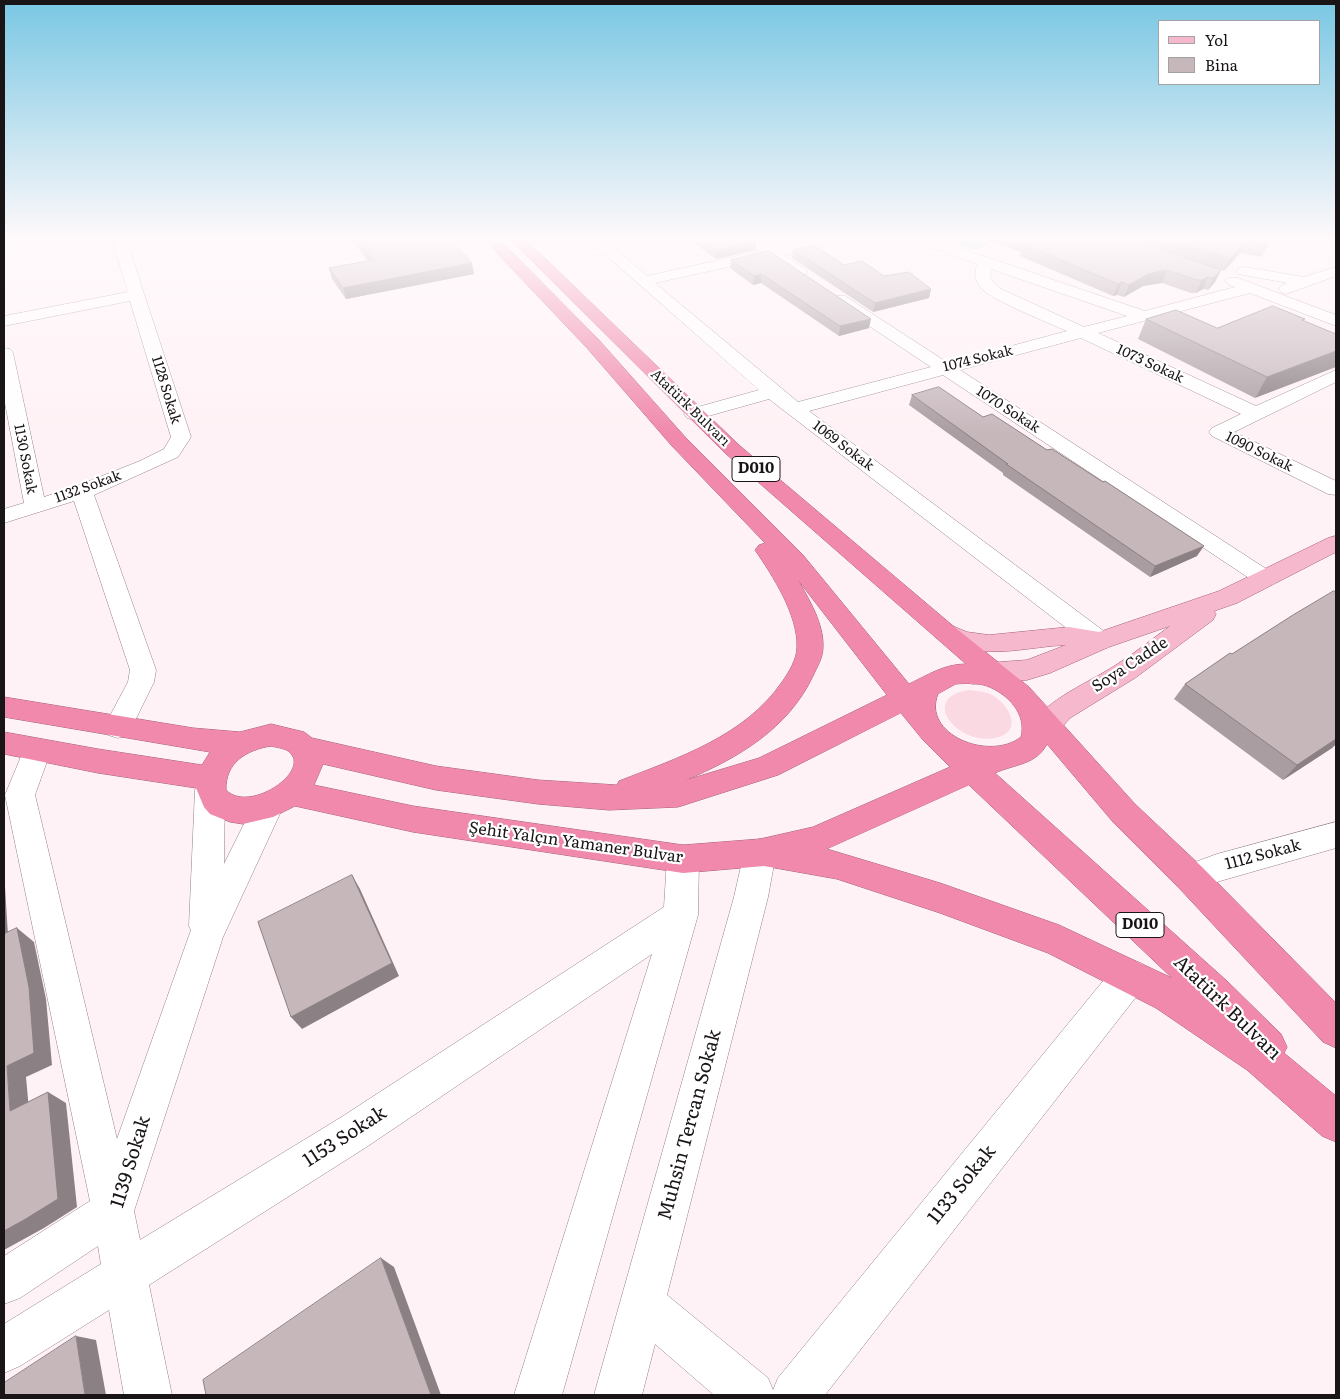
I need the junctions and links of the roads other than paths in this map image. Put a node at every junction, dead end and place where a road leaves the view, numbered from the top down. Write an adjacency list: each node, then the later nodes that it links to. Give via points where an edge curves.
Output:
1 (87, 304): 12 (street)
2 (139, 304): 22 (street, 1128 Sokak, via 181,437)
3 (554, 304): 23 (highway, Atatürk Bulvarı / D010)
4 (583, 304): 21 (highway, Atatürk Bulvarı / D010)
5 (670, 304): 18 (street, 1069 Sokak)
6 (848, 304): 16 (street, 1070 Sokak)
7 (1024, 304): 14 (street, 1073 Sokak)
8 (1109, 304): 11 (street)
9 (1188, 304): 11 (street, 1074 Sokak)
10 (1294, 304): 13 (street)
11 (1144, 316): 14 (street, 1074 Sokak)
12 (4, 320)
13 (1336, 321)
14 (1083, 333): 16 (street, 1074 Sokak); 20 (street, 1073 Sokak)
15 (4, 353): 26 (street, 1130 Sokak)
16 (943, 368): 19 (street, 1074 Sokak); 29 (street, 1070 Sokak)
17 (1336, 375): 20 (street, 1090 Sokak)
18 (772, 392): 19 (street, 1069 Sokak); 21 (street)
19 (794, 409): 32 (street, 1069 Sokak)
20 (1255, 413): 24 (street, 1090 Sokak, via 1219,432)
21 (694, 414): 31 (highway, Atatürk Bulvarı / D010)
22 (171, 453): 25 (street, 1132 Sokak)
23 (708, 471): 34 (highway, Atatürk Bulvarı / D010); 44 (highway, via 783,570 802,614 810,645 807,662 790,693 768,718 732,744 693,765)
24 (1336, 489)
25 (82, 492): 26 (street, 1132 Sokak); 37 (street, via 143,670 141,682)
26 (35, 506): 27 (street, 1132 Sokak)
27 (4, 516)
28 (1336, 543): 29 (main road, Soya Cadde)
29 (1266, 579): 30 (main road, Soya Cadde)
30 (1228, 597): 32 (main road, Soya Cadde); 36 (main road, Soya Cadde, via 1126,671)
31 (943, 631): 32 (main road, Soya Cadde, via 979,644 1068,635); 33 (highway, Atatürk Bulvarı / D010)
32 (1100, 641): 33 (main road, Soya Cadde, via 1027,670)
33 (991, 677): 34 (highway, via 954,674); 36 (highway, via 1023,696)
34 (917, 693): 41 (highway, Atatürk Bulvarı / D010, via 921,698 921,712 933,733); 44 (highway, via 768,767 678,795)
35 (4, 707): 37 (highway)
36 (1039, 724): 41 (highway, via 1028,749); 49 (highway)
37 (118, 727): 38 (highway)
38 (241, 743): 40 (highway, via 256,737 286,736); 42 (highway, via 216,765)
39 (20, 746): 42 (highway); 43 (street)
40 (305, 748): 44 (highway, via 436,778); 45 (highway, via 309,758 308,769 302,781)
41 (984, 765): 47 (highway, Şehit Yalçın Yamaner Bulvar, via 818,839); 54 (highway, Atatürk Bulvarı / D010)
42 (210, 784): 45 (highway, via 216,801 228,808 243,811); 51 (street, 1139 Sokak)
43 (12, 798): 56 (street)
44 (609, 798)
45 (280, 799): 48 (highway, Şehit Yalçın Yamaner Bulvar); 51 (street, 1139 Sokak)
46 (1336, 835): 49 (street, 1112 Sokak)
47 (760, 853): 48 (highway, Şehit Yalçın Yamaner Bulvar); 52 (highway, via 837,865 940,898 1059,941); 59 (street, Muhsin Tercan Sokak)
48 (683, 859): 50 (street)
49 (1191, 878): 53 (highway)
50 (681, 915): 57 (street, 1153 Sokak, via 354,1132); 62 (street)
51 (206, 935): 56 (street, 1139 Sokak)
52 (1130, 976): 55 (highway, via 1169,995 1260,1056); 65 (street, 1133 Sokak)
53 (1336, 1029)
54 (1336, 1115)
55 (1336, 1122)
56 (113, 1211): 57 (street, 1139 Sokak); 58 (street)
57 (124, 1276): 60 (street, 1153 Sokak); 61 (street, 1139 Sokak)
58 (4, 1282)
59 (642, 1304): 63 (street, Muhsin Tercan Sokak); 64 (street)
60 (4, 1350)
61 (148, 1395)
62 (538, 1395)
63 (618, 1395)
64 (751, 1395)
65 (795, 1395)

